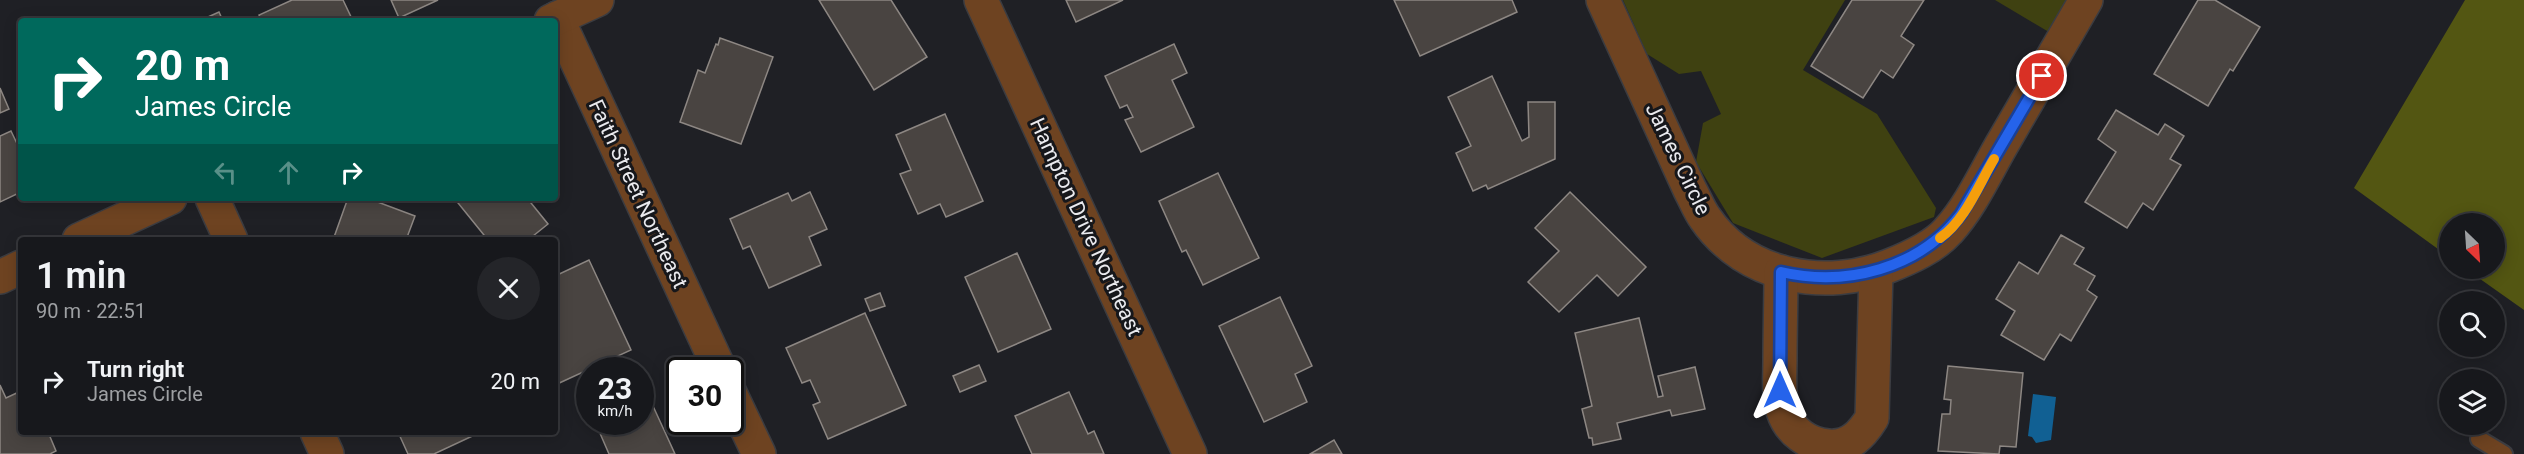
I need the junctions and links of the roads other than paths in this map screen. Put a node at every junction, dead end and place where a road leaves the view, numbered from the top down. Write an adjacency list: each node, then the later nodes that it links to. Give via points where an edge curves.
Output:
1 (597, 0): 5 (street)
2 (981, 0): 21 (street, Hampton Drive Northeast)
3 (1603, 0): 13 (street, James Circle, via 1705,218 1721,238 1761,265)
4 (2086, 0): 12 (street, James Circle, via 1947,233)
5 (558, 18)
6 (558, 28): 15 (street, Faith Street Northeast)
7 (164, 201): 9 (street)
8 (213, 201): 10 (street)
9 (86, 237)
10 (230, 237)
11 (18, 268): 14 (street)
12 (1876, 271): 13 (street, James Circle, via 1833,279); 13 (street, via 1872,418 1865,431 1851,442 1832,446 1814,444 1800,436 1783,412)
13 (1781, 272)
14 (0, 277)
15 (714, 357)
16 (744, 422): 20 (street)
17 (318, 435): 19 (street)
18 (2479, 439): 22 (lane)
19 (327, 454)
20 (759, 454)
21 (1190, 454)
22 (2504, 454)

